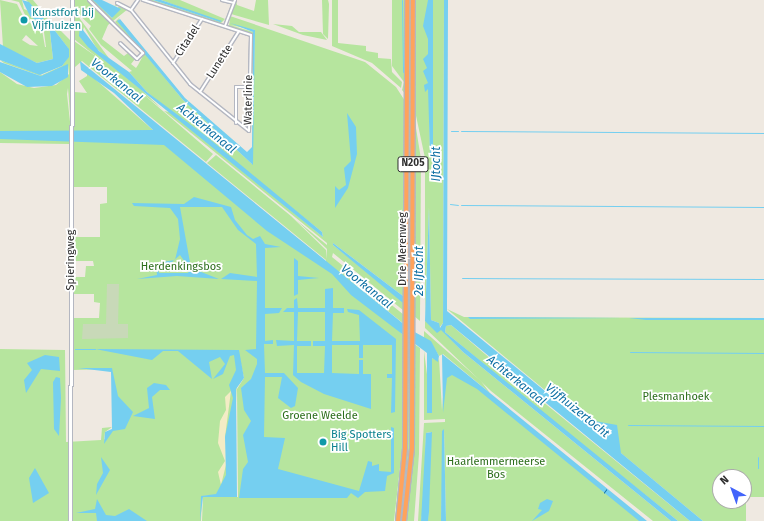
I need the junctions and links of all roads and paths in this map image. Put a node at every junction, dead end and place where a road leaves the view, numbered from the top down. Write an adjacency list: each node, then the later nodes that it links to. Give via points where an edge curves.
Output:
1 (72, 0): 20 (street, Spieringweg)
2 (89, 0): 15 (street, via 143,53 137,59)
3 (138, 0): 11 (street)
4 (143, 0): 12 (street, Waterlinie)
5 (222, 0): 10 (street)
6 (235, 0): 10 (street)
7 (407, 0): 21 (highway, Drie Merenweg / N205, via 405,448)
8 (414, 0): 22 (highway, Drie Merenweg / N205, via 412,448)
9 (117, 3): 11 (street, Waterlinie)
10 (234, 3): 13 (street)
11 (131, 10): 16 (street, Waterlinie)
12 (202, 19): 13 (street, Waterlinie); 16 (street, Citadel)
13 (225, 26): 14 (street, Waterlinie)
14 (239, 31): 17 (street, Waterlinie, via 250,35); 18 (street, Lunette)
15 (120, 43)
16 (173, 63): 18 (street, Waterlinie)
17 (250, 87): 19 (street, via 236,87); 19 (street, Waterlinie, via 250,130 246,131)
18 (200, 92): 19 (street, Waterlinie)
19 (236, 123)
20 (70, 521)
21 (398, 521)
22 (404, 521)

